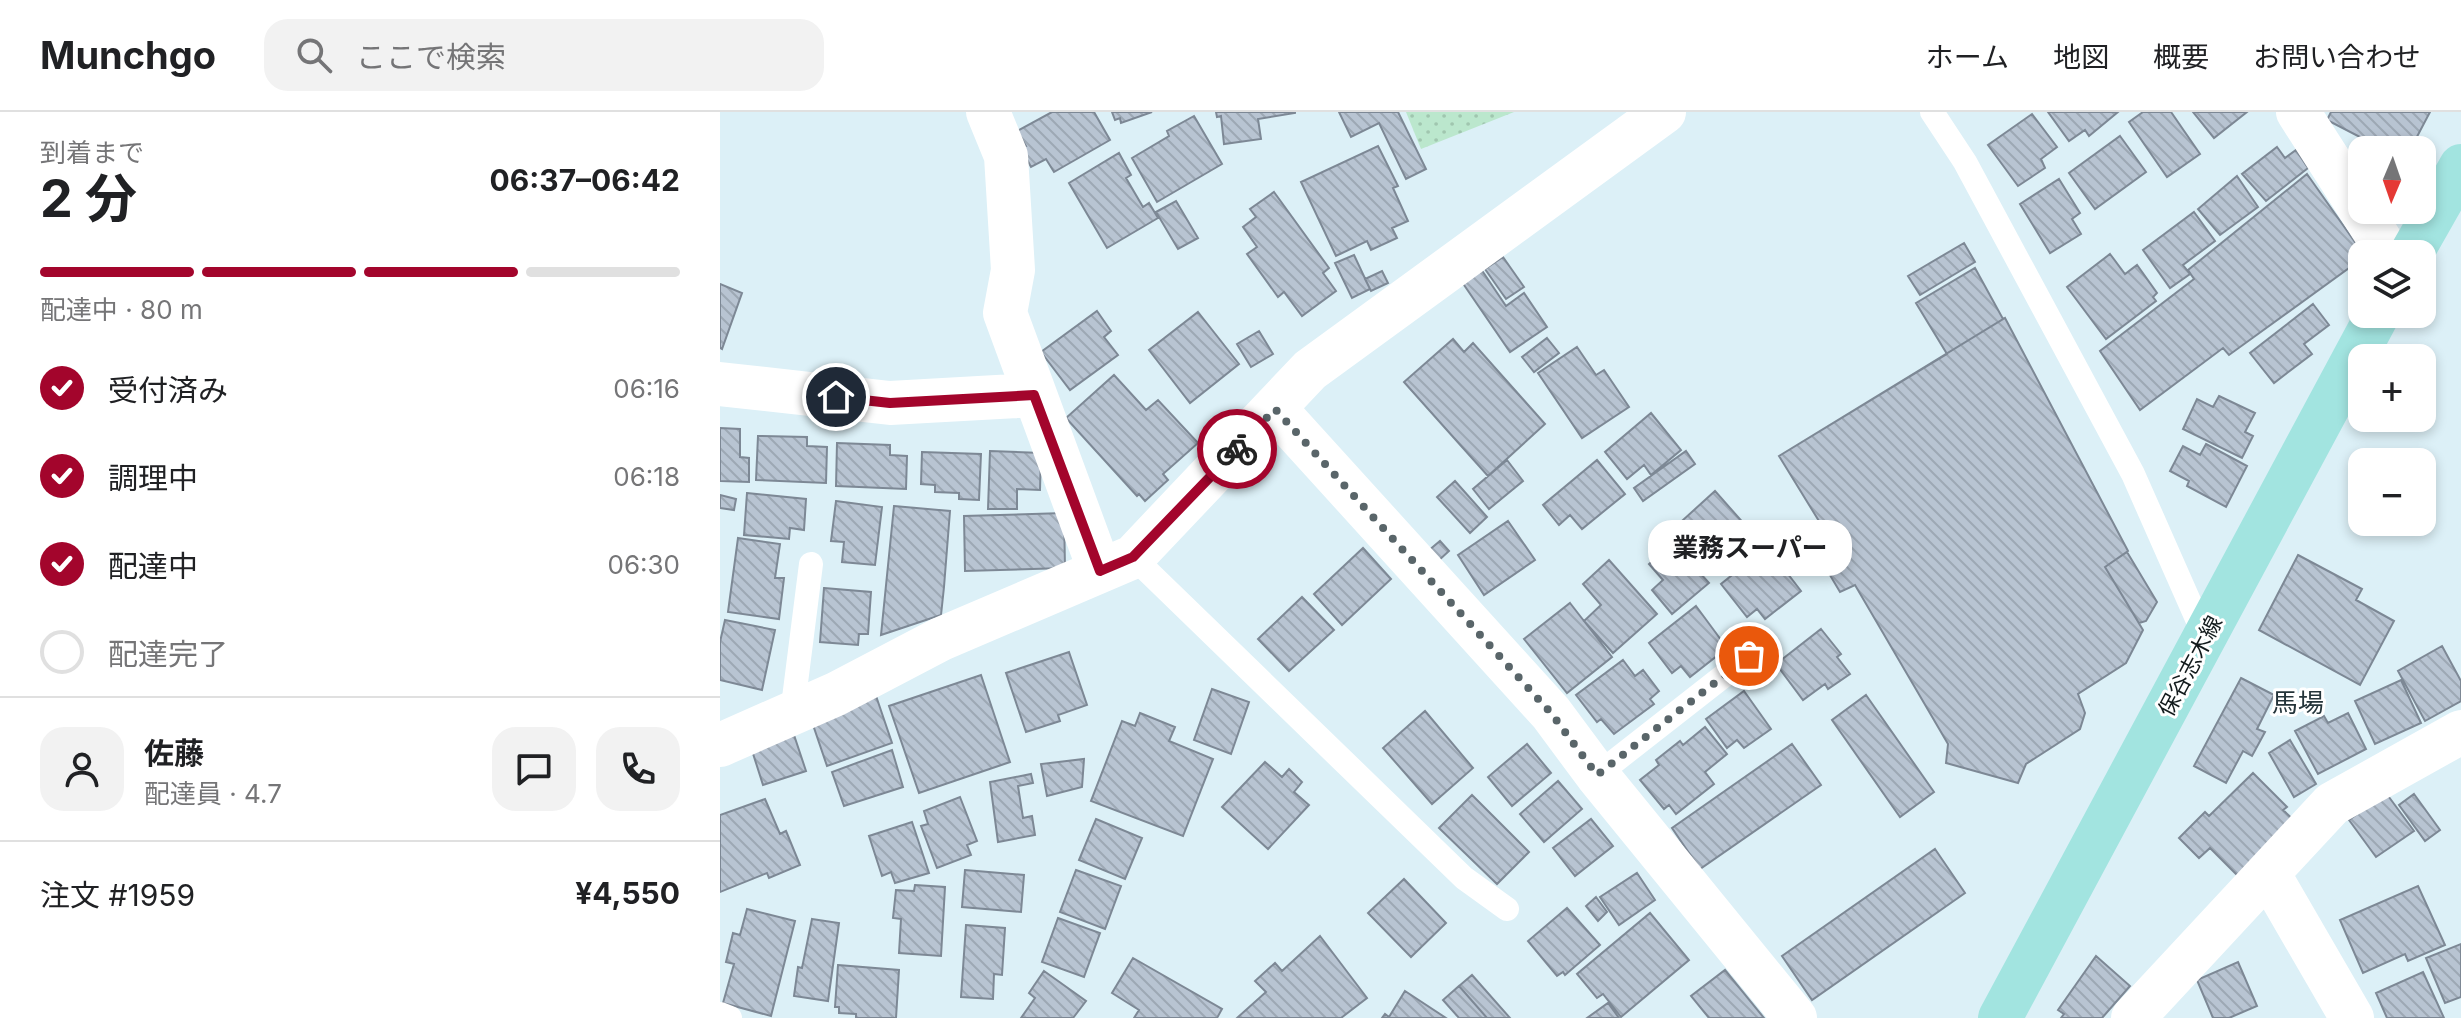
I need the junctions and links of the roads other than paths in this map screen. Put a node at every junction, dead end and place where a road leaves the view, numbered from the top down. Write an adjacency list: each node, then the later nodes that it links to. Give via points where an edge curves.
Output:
1 (988, 112): 10 (street, via 1006,156 1013,270 1005,313)
2 (1932, 112): 14 (lane, via 1965,162 2133,474)
3 (2298, 112): 6 (street)
4 (1646, 119): 11 (street, via 1310,370)
5 (2461, 166): 7 (main road)
6 (2380, 240)
7 (2419, 240)
8 (2371, 328): 14 (main road, 保谷志木線)
9 (720, 384): 10 (street, via 890,403)
10 (1034, 395): 13 (street)
11 (1275, 409): 13 (street); 19 (street, via 1551,713)
12 (811, 564): 16 (lane)
13 (1116, 564): 16 (street, via 941,639); 21 (lane, via 1464,878)
14 (2205, 637): 25 (main road, 保谷志木線)
15 (1749, 656): 19 (lane)
16 (792, 714): 18 (street)
17 (2461, 732): 20 (street, via 2332,804)
18 (720, 745)
19 (1597, 775): 24 (street)
20 (2268, 873): 26 (street); 27 (street)
21 (1507, 909)
22 (720, 1014): 23 (lane)
23 (730, 1018)
24 (1795, 1018)
25 (2000, 1018)
26 (2133, 1018)
27 (2352, 1018)

